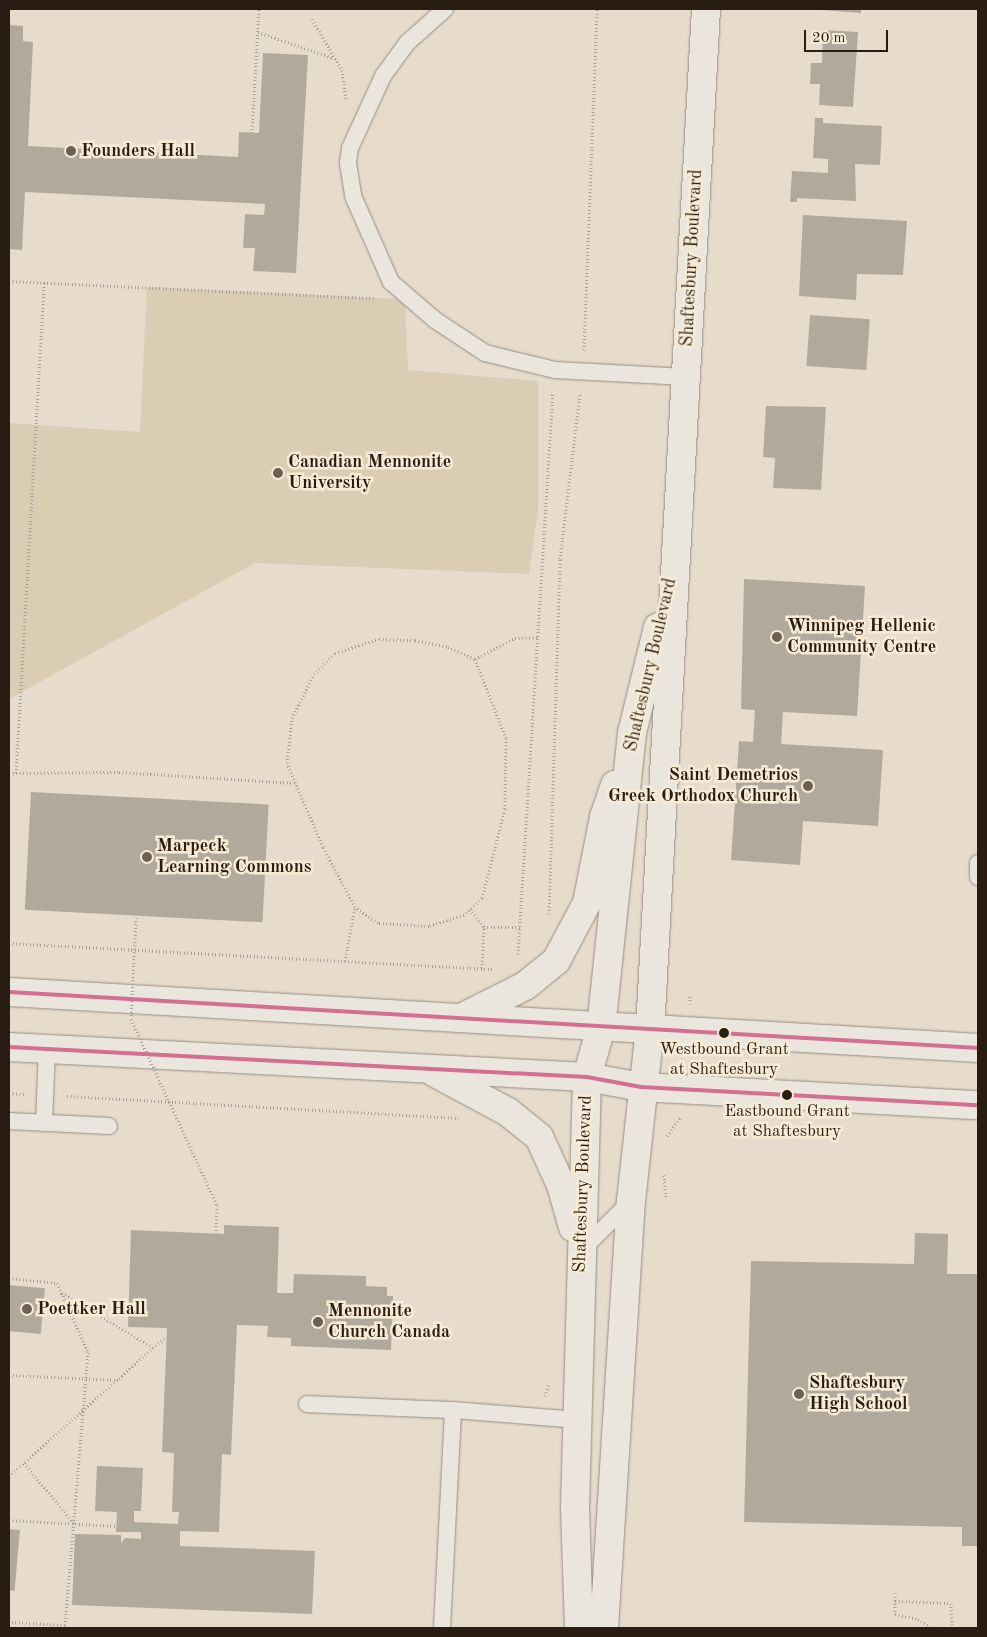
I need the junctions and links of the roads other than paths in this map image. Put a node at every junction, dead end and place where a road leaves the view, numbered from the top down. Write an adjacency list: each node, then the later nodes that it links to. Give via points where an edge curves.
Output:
1 (445, 9): 3 (lane, via 407,43 384,76 362,116 348,163 353,196 391,282 485,353 555,370)
2 (706, 9): 3 (street, Shaftesbury Boulevard)
3 (686, 377): 4 (street, Shaftesbury Boulevard)
4 (673, 568): 5 (street, Shaftesbury Boulevard); 11 (street, Shaftesbury Boulevard)
5 (632, 733): 9 (street, via 604,817 587,903 566,946 556,961 525,986); 10 (street, Shaftesbury Boulevard)
6 (978, 863): 7 (lane)
7 (978, 877)
8 (9, 992): 9 (street)
9 (461, 1017): 10 (street)
10 (601, 1028): 11 (street); 16 (street, Shaftesbury Boulevard)
11 (650, 1030): 13 (street); 17 (street, Shaftesbury Boulevard)
12 (9, 1047): 14 (street)
13 (978, 1048)
14 (47, 1049): 15 (street); 20 (lane)
15 (430, 1070): 16 (street); 23 (street, via 508,1112 539,1137 561,1185)
16 (587, 1077): 17 (street); 23 (street, Shaftesbury Boulevard)
17 (641, 1087): 18 (street); 22 (street, Shaftesbury Boulevard)
18 (978, 1105)
19 (9, 1121): 20 (lane)
20 (44, 1123): 21 (lane)
21 (109, 1126)
22 (631, 1201): 23 (lane); 29 (street, Shaftesbury Boulevard)
23 (580, 1251): 26 (street, Shaftesbury Boulevard)
24 (307, 1404): 25 (lane)
25 (453, 1410): 26 (lane); 27 (lane)
26 (577, 1420): 28 (street, Shaftesbury Boulevard)
27 (442, 1628)
28 (579, 1628)
29 (604, 1628)

